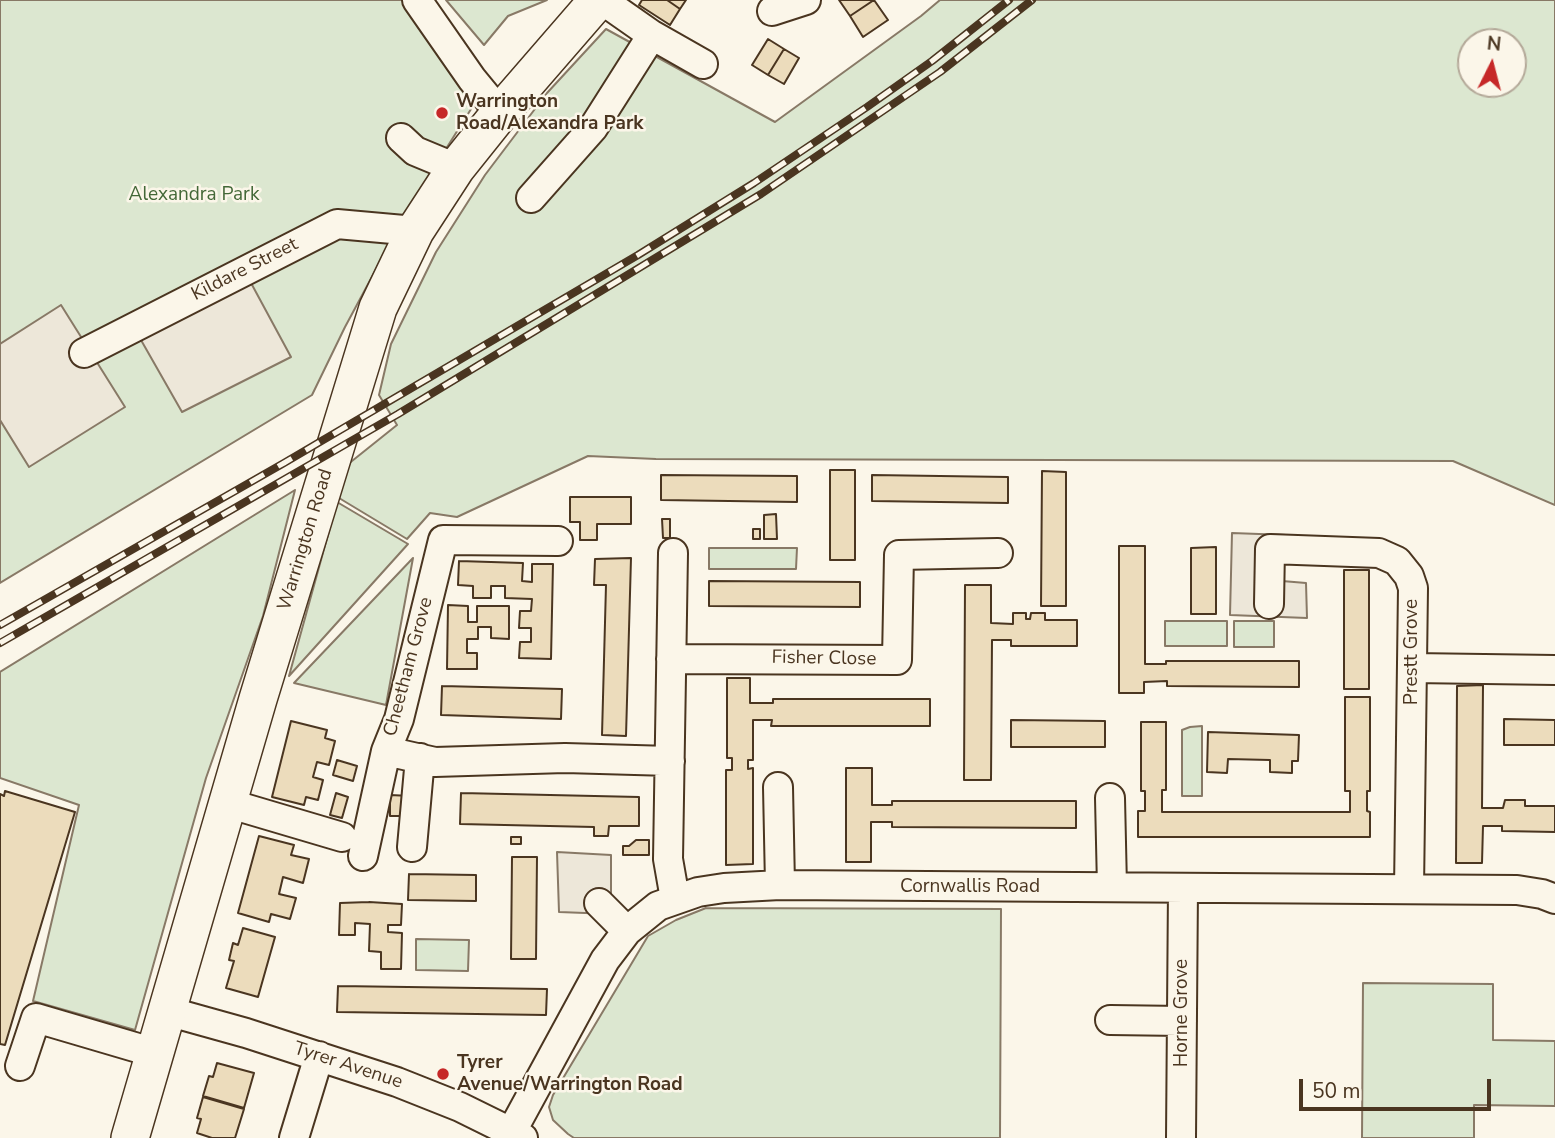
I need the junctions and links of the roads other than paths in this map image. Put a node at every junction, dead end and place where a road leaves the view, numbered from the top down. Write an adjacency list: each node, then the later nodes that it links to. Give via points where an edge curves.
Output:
1 (600, 0): 5 (street); 7 (main road, Warrington Road)
2 (806, 0): 4 (street)
3 (422, 2): 7 (street)
4 (772, 11)
5 (652, 35): 6 (street); 10 (street, via 593,128)
6 (704, 64)
7 (500, 113): 9 (main road, Warrington Road)
8 (401, 138): 9 (street, via 415,151)
9 (456, 168): 11 (main road, Warrington Road)
10 (531, 198)
11 (415, 231): 12 (street, Kildare Street, via 337,224); 25 (main road, Warrington Road, via 378,308 359,364)
12 (84, 352)
13 (558, 541): 20 (street, Cheetham Grove, via 443,540 399,719)
14 (673, 553): 17 (street)
15 (998, 553): 17 (street, Fisher Close, via 898,555 897,660)
16 (1269, 604): 18 (street, Prestt Grove, via 1270,549 1389,556 1404,568 1413,588)
17 (671, 659): 22 (street)
18 (1413, 668): 19 (street); 32 (street, Prestt Grove)
19 (1555, 670)
20 (386, 751): 21 (street, Cheetham Grove); 28 (street)
21 (419, 758): 22 (street, Cheetham Grove, via 435,762); 27 (street)
22 (670, 761): 33 (street, via 668,859)
23 (778, 787): 29 (street)
24 (1110, 798): 30 (street)
25 (227, 803): 26 (street); 37 (main road, Warrington Road)
26 (342, 837)
27 (412, 848)
28 (363, 856)
29 (779, 885): 30 (street, Cornwallis Road); 33 (street, Cornwallis Road, via 724,888)
30 (1112, 887): 31 (street, Cornwallis Road)
31 (1183, 888): 32 (street, Cornwallis Road); 39 (street, Horne Grove)
32 (1409, 889): 34 (street, Cornwallis Road, via 1517,890)
33 (675, 899): 36 (street, Cornwallis Road, via 658,906)
34 (1555, 899)
35 (599, 903): 36 (street)
36 (627, 931): 43 (street, Cornwallis Road, via 605,960)
37 (167, 1011): 40 (main road, Warrington Road); 41 (street, Tyrer Avenue)
38 (1110, 1020): 39 (street)
39 (1182, 1021): 46 (street, Horne Grove)
40 (155, 1053): 42 (street, via 36,1018); 44 (main road, Warrington Road)
41 (319, 1056): 43 (street, Tyrer Avenue, via 435,1097); 45 (street)
42 (20, 1066)
43 (517, 1135)
44 (130, 1138)
45 (294, 1138)
46 (1181, 1138)

